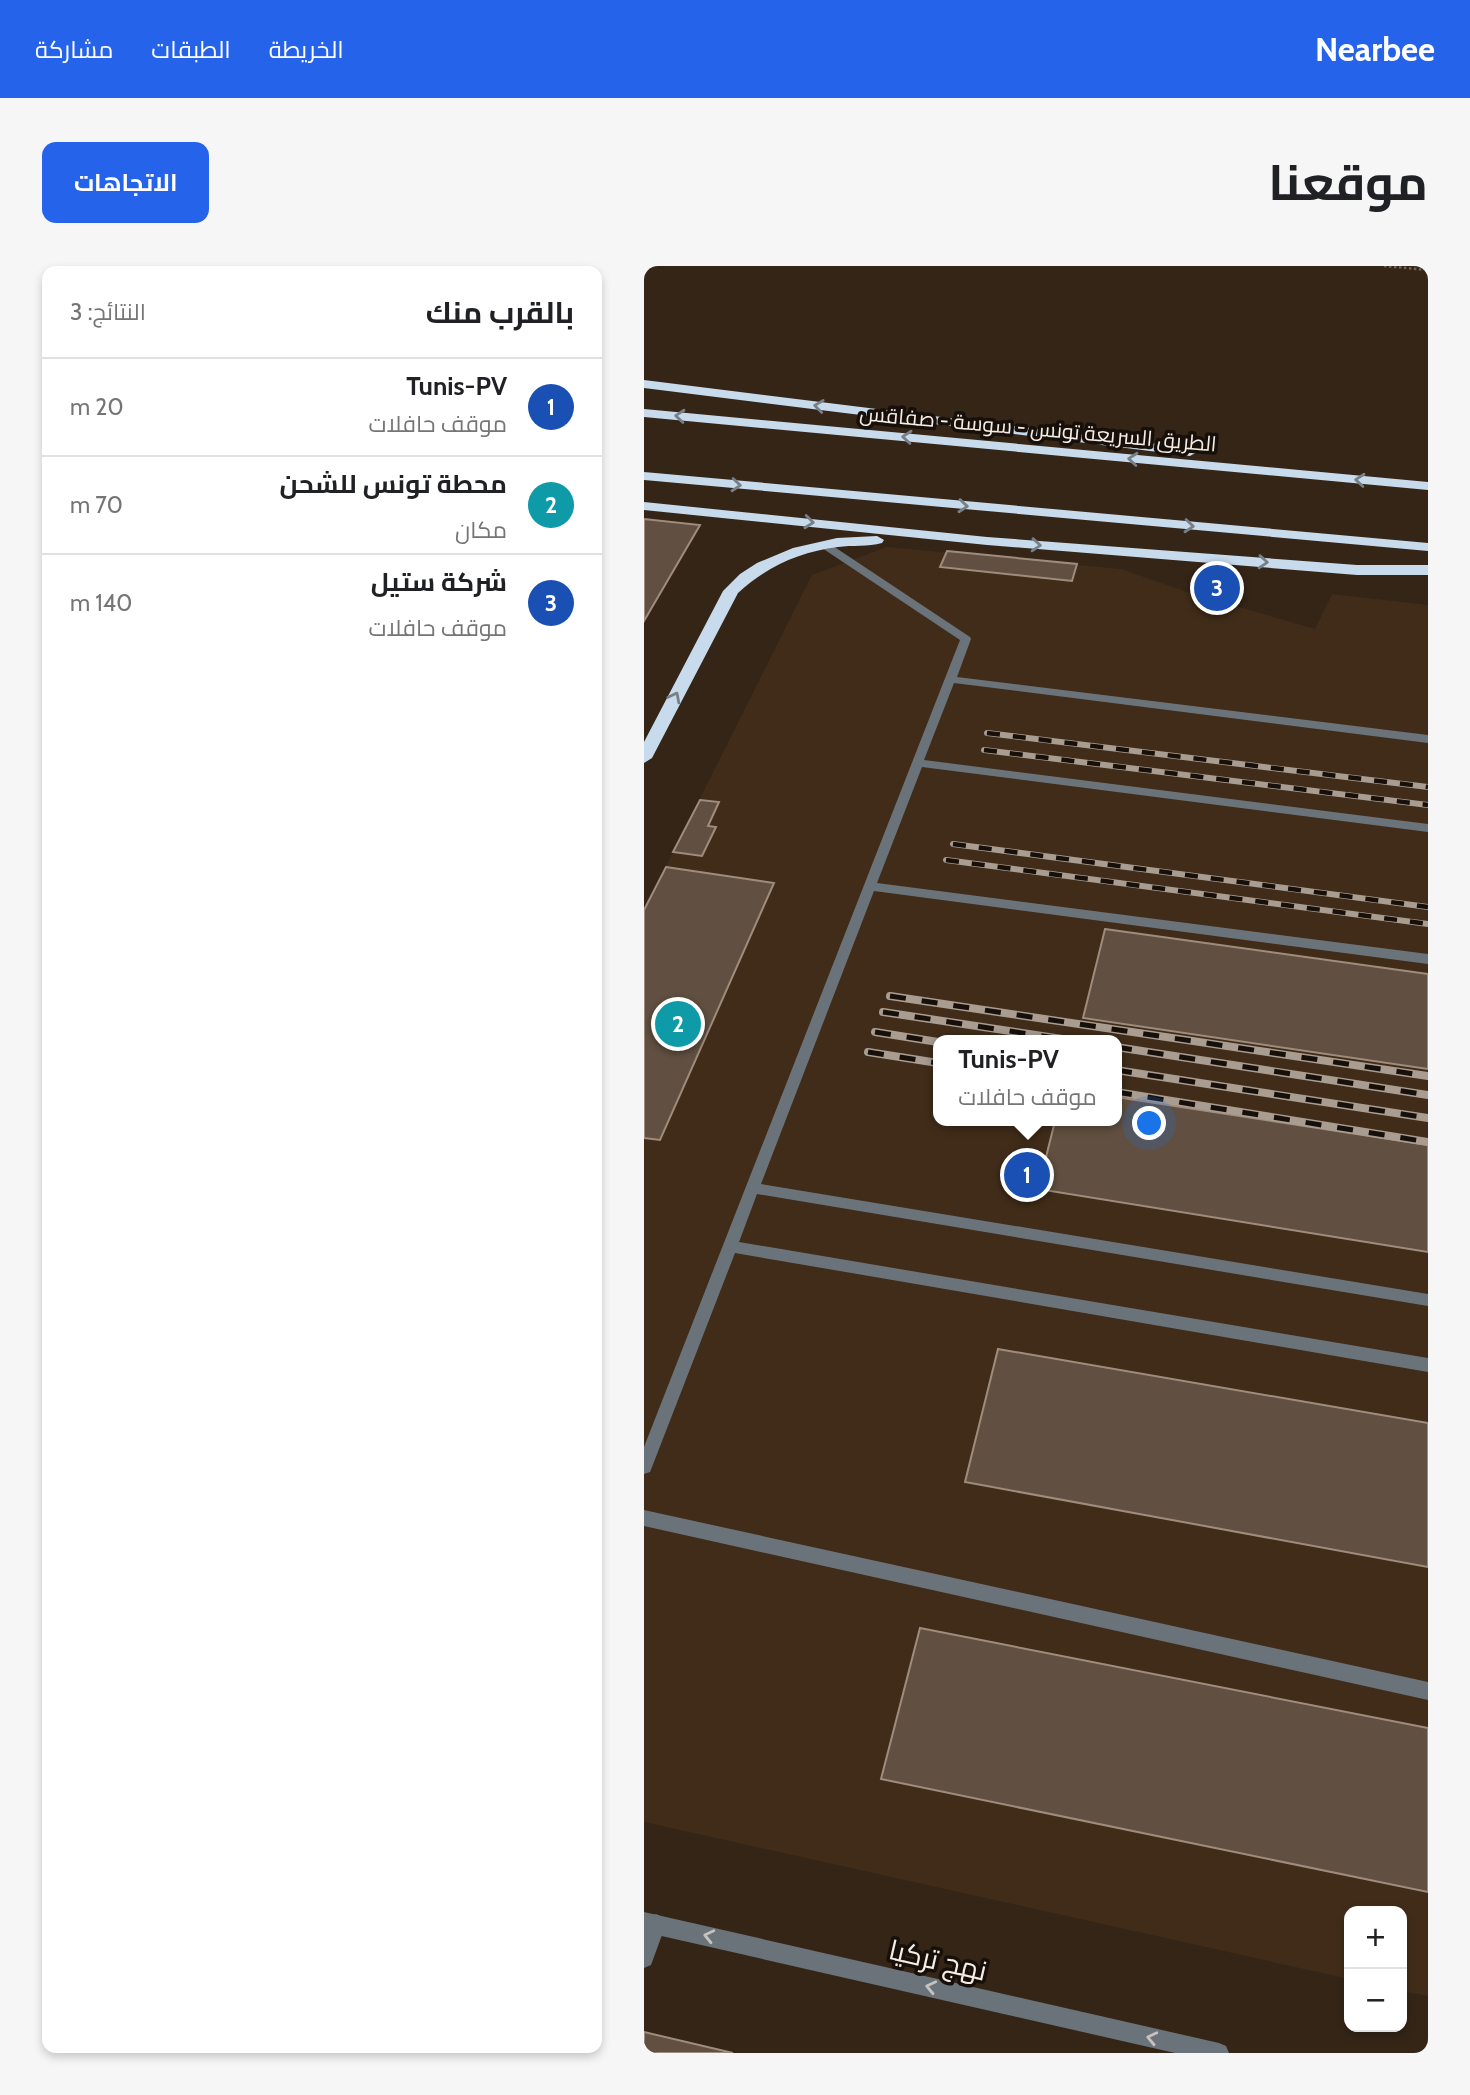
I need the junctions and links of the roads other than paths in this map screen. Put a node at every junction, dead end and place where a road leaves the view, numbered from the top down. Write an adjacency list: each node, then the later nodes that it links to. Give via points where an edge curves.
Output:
1 (644, 384): 3 (highway, one-way to 1, via 1169,448)
2 (644, 413): 3 (highway, الطريق السريعة تونس - سوسة - صفاقس, one-way to 2)
3 (1298, 475): 5 (highway, الطريق السريعة تونس - سوسة - صفاقس, one-way to 3)
4 (644, 476): 9 (highway, one-way to 9)
5 (1428, 486)
6 (644, 506): 7 (highway, one-way to 7)
7 (988, 541): 8 (highway); 10 (highway, one-way to 10, via 1357,570)
8 (823, 544): 11 (street, via 965,639); 13 (highway, one-way to 8, via 731,591 747,573 766,563)
9 (1428, 547)
10 (1428, 570)
11 (950, 679): 12 (street); 14 (street)
12 (1428, 739)
13 (644, 758)
14 (917, 763): 15 (street); 16 (street)
15 (1428, 828)
16 (869, 886): 17 (street); 18 (street)
17 (1428, 958)
18 (754, 1188): 19 (street); 20 (street)
19 (730, 1247): 21 (street); 22 (street)
20 (1428, 1300)
21 (1428, 1365)
22 (644, 1467)
23 (644, 1518): 24 (street)
24 (1428, 1691)
25 (650, 1923): 26 (street); 27 (street, نهج تركيا, one-way to 25)
26 (644, 1958)
27 (1219, 2053)

